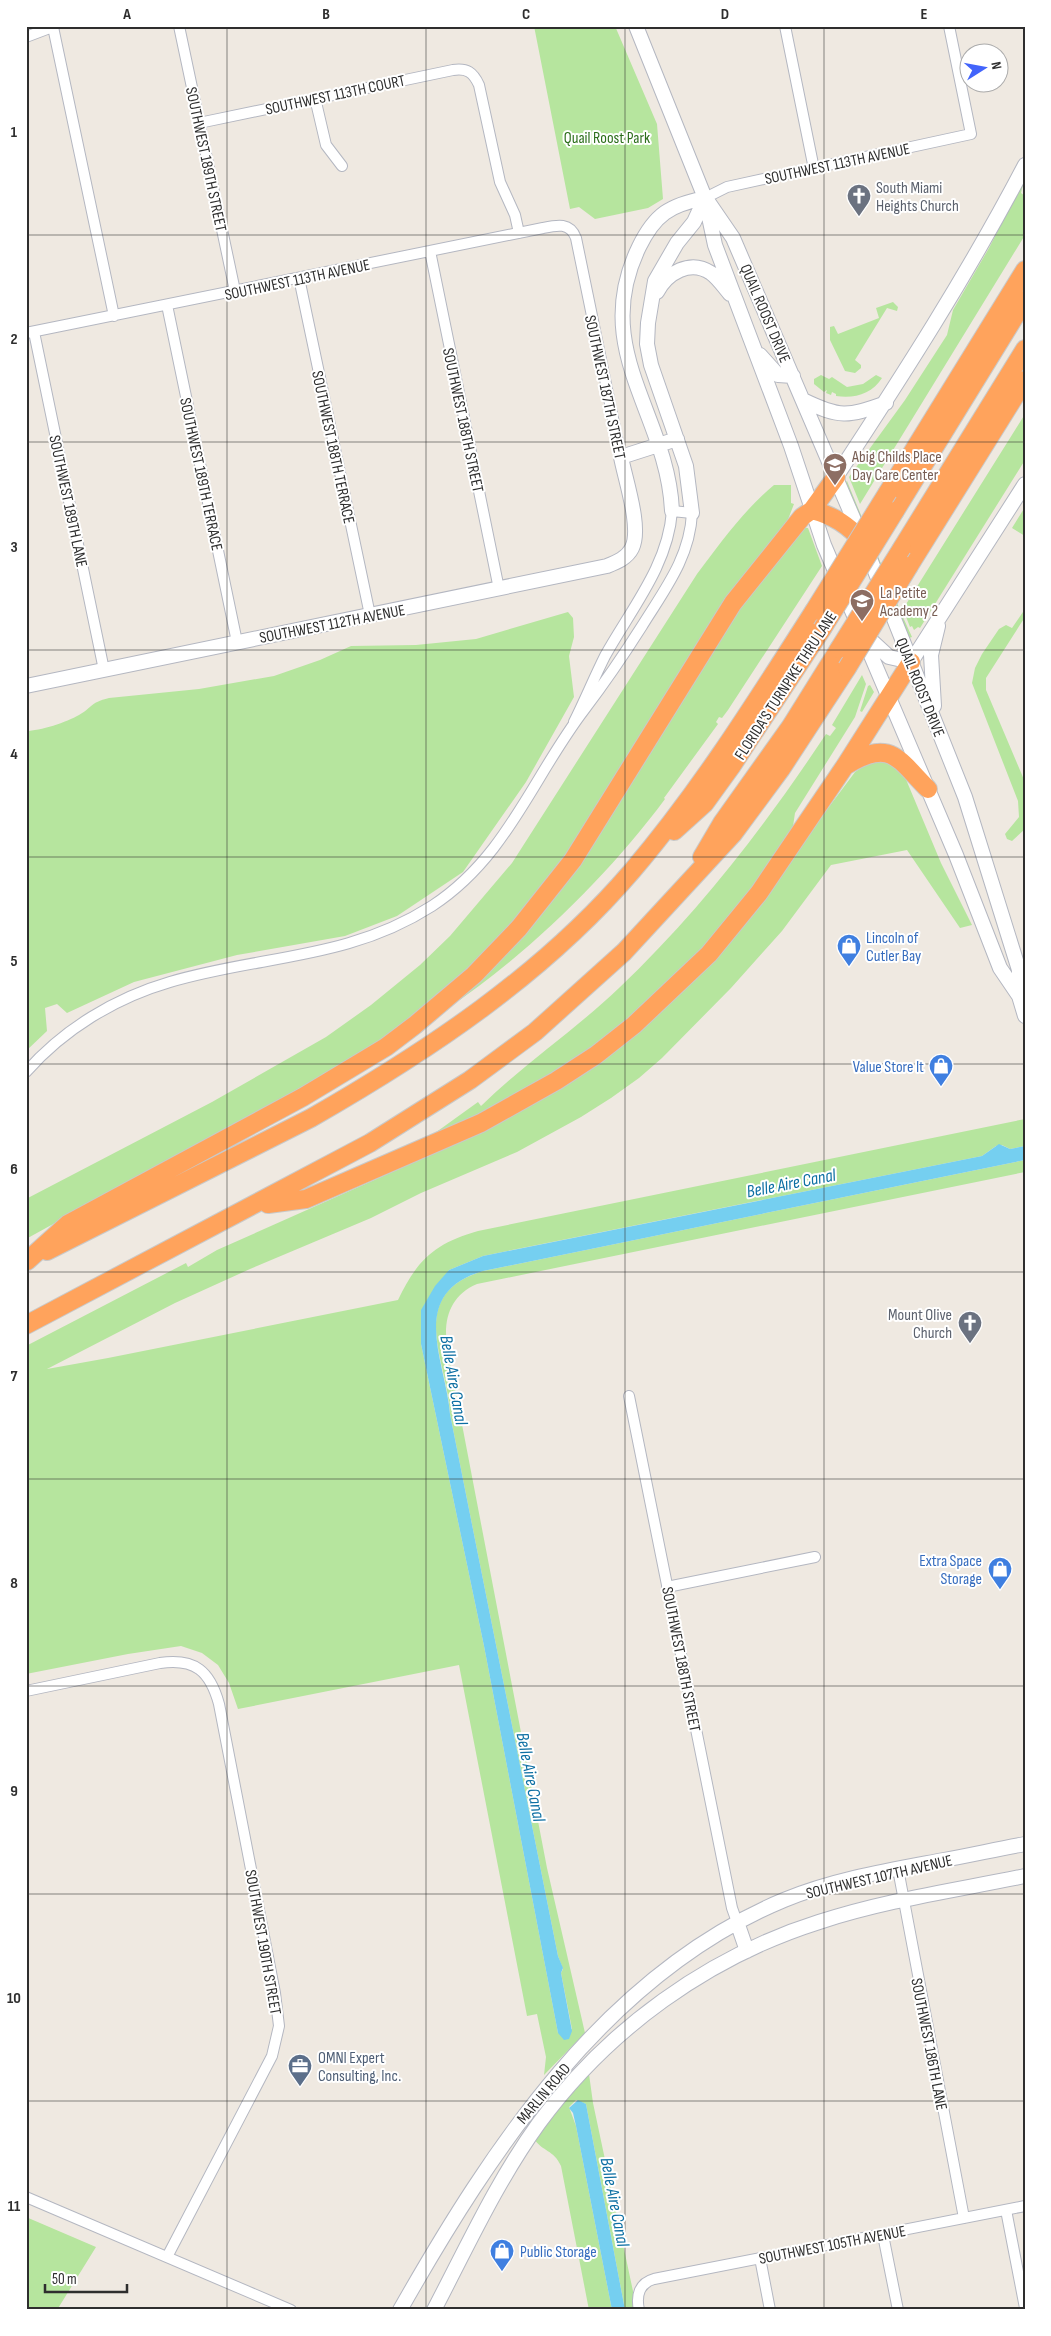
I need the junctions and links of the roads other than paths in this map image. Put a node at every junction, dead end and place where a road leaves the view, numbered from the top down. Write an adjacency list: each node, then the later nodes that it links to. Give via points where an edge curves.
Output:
1 (180, 26): 8 (street, SOUTHWEST 189TH STREET)
2 (636, 26): 12 (street, QUAIL ROOST DRIVE)
3 (785, 26): 11 (street)
4 (949, 26): 11 (street, SOUTHWEST 113TH AVENUE, via 971,134)
5 (54, 27): 6 (street); 23 (street)
6 (26, 37)
7 (315, 98): 8 (street, SOUTHWEST 113TH COURT); 10 (street, via 326,145); 14 (street, SOUTHWEST 113TH COURT, via 453,70 471,72 479,85 498,173 515,215)
8 (199, 122): 18 (street, SOUTHWEST 189TH STREET)
9 (1025, 165): 30 (street, via 967,272)
10 (342, 166)
11 (814, 169): 12 (street, SOUTHWEST 113TH AVENUE, via 727,187)
12 (705, 198): 20 (street, QUAIL ROOST DRIVE, via 715,244); 21 (street, via 694,222 654,281); 27 (street, QUAIL ROOST DRIVE, via 734,238); 32 (street, via 669,209 654,224 637,252 627,280 622,324 624,346)
13 (568, 227): 14 (street, SOUTHWEST 113TH AVENUE, via 554,226); 33 (street, SOUTHWEST 187TH STREET, via 576,238)
14 (518, 233): 15 (street, SOUTHWEST 113TH AVENUE)
15 (430, 251): 17 (street, SOUTHWEST 113TH AVENUE); 43 (street, SOUTHWEST 188TH STREET)
16 (1025, 270): 56 (highway, bridge, via 719,758)
17 (299, 278): 18 (street, SOUTHWEST 113TH AVENUE); 44 (street, SOUTHWEST 188TH TERRACE)
18 (235, 291): 22 (street, SOUTHWEST 113TH AVENUE)
19 (1025, 300): 56 (highway, FLORIDA'S TURNPIKE THRU LANE, bridge, via 822,629 745,747 705,803)
20 (737, 302): 21 (street, via 712,274 689,268 672,273); 26 (street, QUAIL ROOST DRIVE)
21 (651, 303): 31 (street, via 648,344 651,365)
22 (168, 305): 23 (street, SOUTHWEST 113TH AVENUE); 47 (street, SOUTHWEST 189TH TERRACE)
23 (114, 316): 24 (street, SOUTHWEST 113TH AVENUE)
24 (30, 333): 49 (street, SOUTHWEST 189TH LANE)
25 (1025, 349): 57 (highway, FLORIDA'S TURNPIKE THRU LANE, bridge, via 839,649 768,760 722,823)
26 (756, 350): 27 (street, via 778,375); 36 (street, QUAIL ROOST DRIVE)
27 (793, 376): 29 (street, QUAIL ROOST DRIVE)
28 (1025, 380): 57 (highway, bridge, via 847,668 758,802)
29 (803, 400): 30 (street, via 843,415); 34 (street, QUAIL ROOST DRIVE)
30 (886, 403): 34 (street)
31 (677, 439): 32 (street); 38 (street, via 688,474)
32 (658, 446): 33 (street); 37 (street, via 668,476)
33 (621, 457): 40 (street, SOUTHWEST 187TH STREET, via 635,524)
34 (836, 477): 36 (highway); 39 (street, QUAIL ROOST DRIVE)
35 (1025, 484): 45 (street)
36 (812, 510): 39 (highway, via 835,517); 46 (street, QUAIL ROOST DRIVE); 62 (highway, via 802,516 733,603 573,860 519,928 474,975 386,1046 303,1097 68,1224)
37 (672, 511): 38 (street); 41 (street, via 668,539)
38 (692, 513): 42 (street, via 686,548)
39 (863, 541): 48 (street, QUAIL ROOST DRIVE)
40 (631, 549): 43 (street, SOUTHWEST 112TH AVENUE, via 622,560 598,569)
41 (658, 566): 42 (street); 52 (street, via 605,658)
42 (675, 573): 52 (street, via 618,665)
43 (499, 589): 44 (street, SOUTHWEST 112TH AVENUE)
44 (370, 615): 47 (street, SOUTHWEST 112TH AVENUE)
45 (941, 616): 48 (street); 53 (street, via 930,655)
46 (858, 628): 48 (street, via 889,657); 51 (street, QUAIL ROOST DRIVE)
47 (237, 642): 49 (street, SOUTHWEST 112TH AVENUE)
48 (911, 662): 51 (highway); 53 (street, QUAIL ROOST DRIVE)
49 (104, 670): 50 (street, SOUTHWEST 112TH AVENUE)
50 (26, 686)
51 (888, 698): 54 (highway); 55 (street, QUAIL ROOST DRIVE)
52 (574, 722): 60 (street, via 499,844 467,879 433,906 389,930 347,946 196,975 142,991 100,1011 74,1028 48,1048)
53 (937, 726): 58 (street, QUAIL ROOST DRIVE, via 972,815 1019,970)
54 (845, 766): 55 (highway, via 870,754 892,754); 61 (highway, via 759,893 720,940 674,989 596,1055 530,1097 460,1133 306,1199)
55 (928, 789): 58 (street, QUAIL ROOST DRIVE, via 1000,968)
56 (632, 871): 62 (highway, via 574,930 514,983 416,1055 311,1118)
57 (680, 894): 61 (highway, via 596,979 504,1056 404,1123)
58 (1018, 996): 59 (street, QUAIL ROOST DRIVE)
59 (1025, 1016)
60 (26, 1072)
61 (255, 1206): 63 (highway)
62 (27, 1262)
63 (26, 1325)
64 (629, 1396): 66 (street, SOUTHWEST 188TH STREET)
65 (815, 1557): 66 (street)
66 (668, 1587): 72 (street, SOUTHWEST 188TH STREET)
67 (26, 1690): 79 (street, SOUTHWEST 190TH STREET, via 171,1662 188,1663 199,1669 212,1684 219,1704 276,1993 279,2026 268,2065)
68 (1025, 1844): 69 (street, SOUTHWEST 107TH AVENUE)
69 (898, 1869): 71 (street, SOUTHWEST 186TH LANE); 72 (street, SOUTHWEST 107TH AVENUE, via 804,1893)
70 (1025, 1876): 71 (street, SOUTHWEST 107TH AVENUE)
71 (903, 1901): 73 (street, SOUTHWEST 107TH AVENUE, via 827,1919); 77 (street, SOUTHWEST 186TH LANE)
72 (737, 1922): 73 (street); 83 (street, MARLIN ROAD, via 663,1971 558,2074 508,2137 439,2240)
73 (747, 1950): 84 (street, MARLIN ROAD, via 662,2000 612,2043 565,2091 517,2156)
74 (26, 2197): 79 (street)
75 (1025, 2206): 76 (street, SOUTHWEST 105TH AVENUE)
76 (1006, 2210): 77 (street, SOUTHWEST 105TH AVENUE); 81 (street)
77 (964, 2218): 78 (street, SOUTHWEST 105TH AVENUE)
78 (884, 2234): 80 (street, SOUTHWEST 105TH AVENUE); 87 (street)
79 (167, 2257): 82 (street)
80 (760, 2258): 85 (street, SOUTHWEST 105TH AVENUE, via 654,2279 642,2286 638,2294); 86 (street)
81 (1025, 2308)
82 (291, 2310)
83 (400, 2310)
84 (434, 2310)
85 (639, 2310)
86 (770, 2310)
87 (898, 2310)

